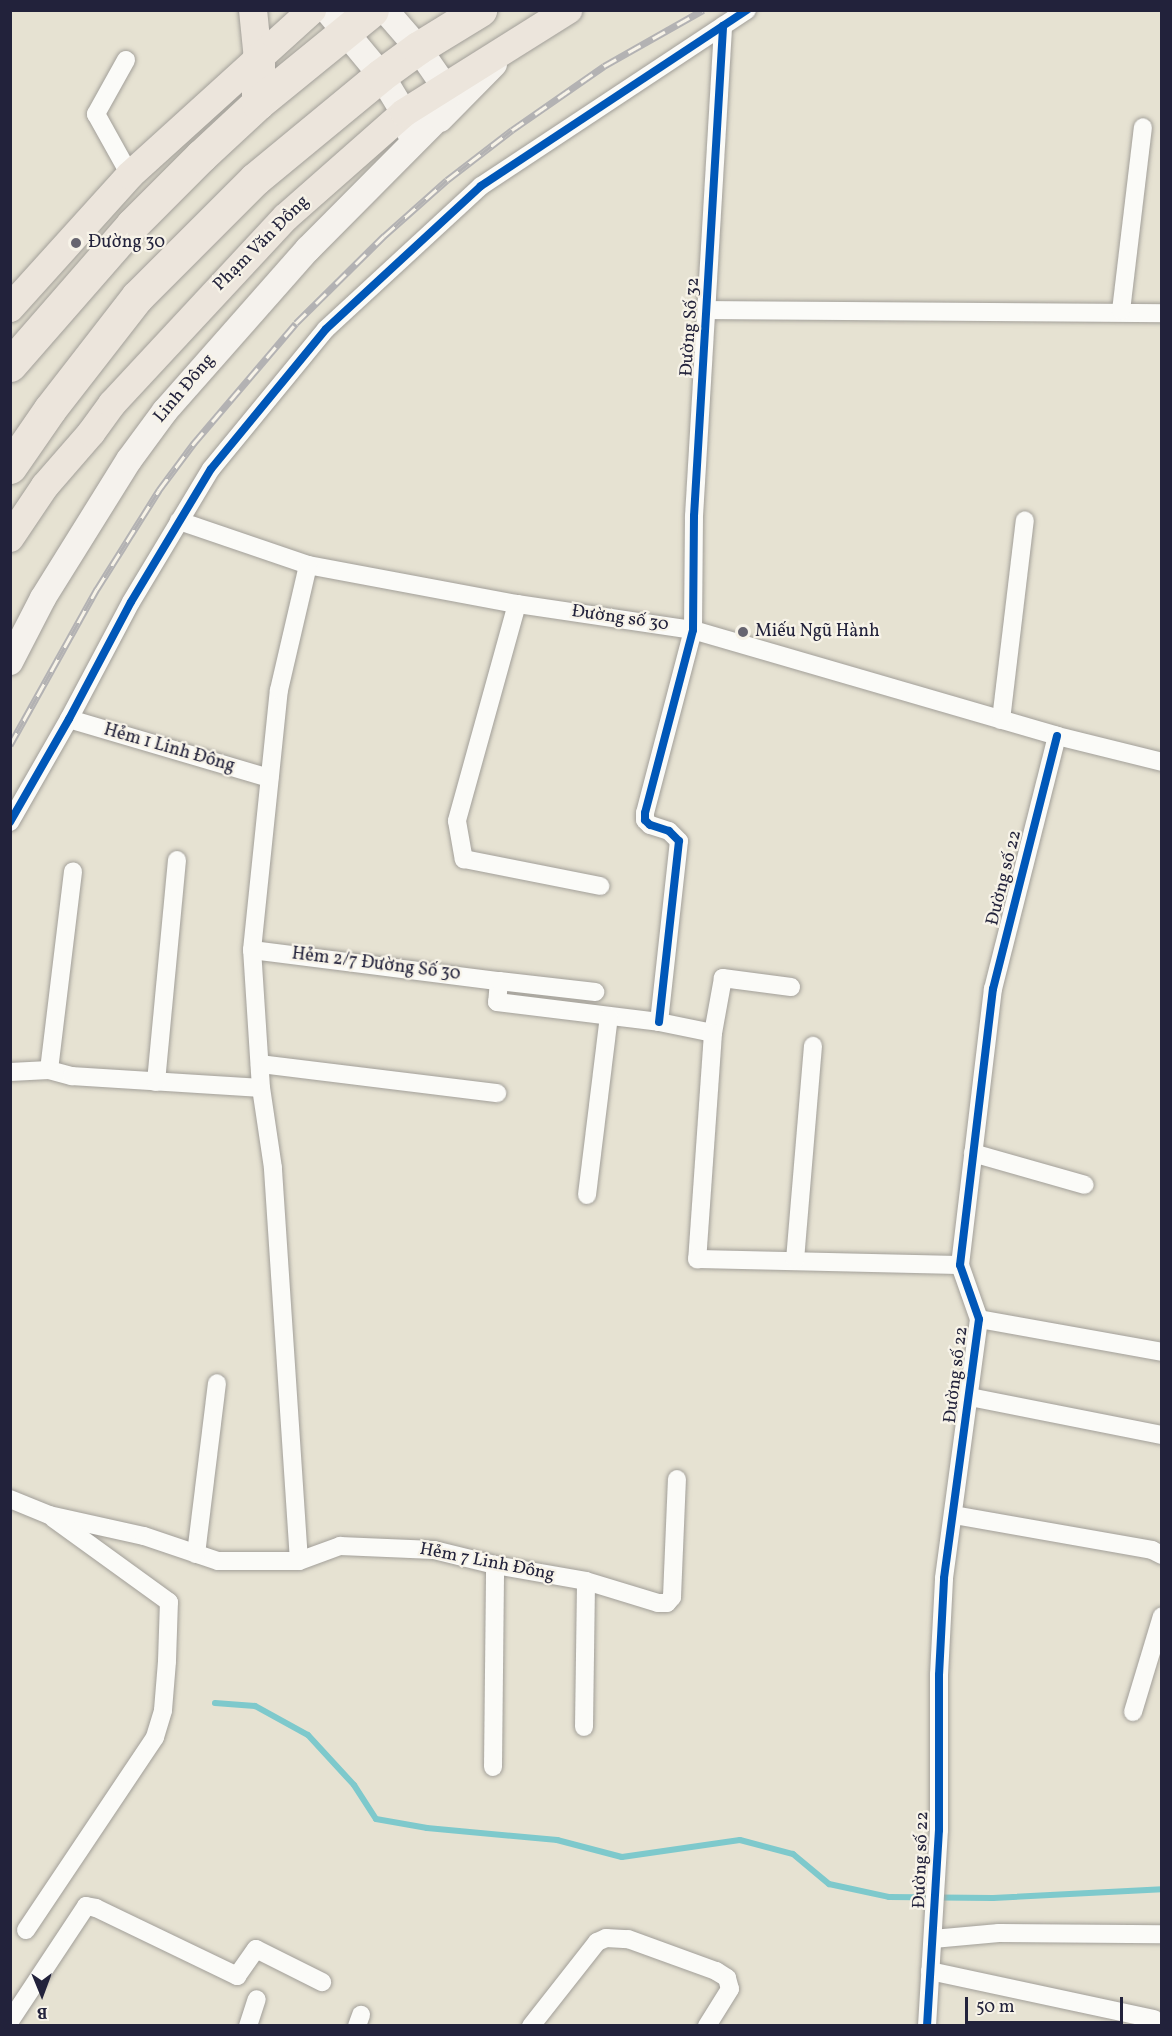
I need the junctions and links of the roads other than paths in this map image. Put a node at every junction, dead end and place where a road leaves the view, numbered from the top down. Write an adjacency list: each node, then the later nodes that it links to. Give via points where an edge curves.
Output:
1 (253, 10): 12 (main road)
2 (312, 10): 12 (main road)
3 (372, 10): 8 (highway)
4 (385, 10): 11 (street)
5 (480, 10): 11 (highway)
6 (568, 10): 10 (main road, Phạm Văn Đồng)
7 (747, 10): 9 (street)
8 (336, 21): 14 (street); 16 (highway)
9 (723, 26): 23 (street, Đường Số 32); 29 (street, via 481,186 326,329 211,469)
10 (516, 42): 15 (main road, Phạm Văn Đồng); 18 (street)
11 (418, 48): 14 (highway); 15 (street)
12 (258, 59): 16 (highway); 21 (main road)
13 (126, 60): 21 (street, via 96,114)
14 (381, 75): 17 (street); 27 (highway, via 255,179 138,297)
15 (445, 87): 17 (main road, Phạm Văn Đồng); 18 (street, Linh Đông, via 445,106)
16 (258, 103): 26 (highway, via 132,225)
17 (404, 113): 20 (street, via 410,132); 30 (main road, Phạm Văn Đồng, via 286,217 212,293 112,404 45,486)
18 (433, 126): 20 (street, Linh Đông)
19 (1143, 127): 24 (street)
20 (406, 152): 34 (street, Linh Đông, via 308,249 165,411 129,460 43,598)
21 (130, 175): 22 (main road)
22 (10, 308)
23 (708, 310): 24 (street); 33 (street, Đường Số 32, via 694,516)
24 (1121, 311): 25 (street)
25 (1161, 313)
26 (10, 365)
27 (10, 467)
28 (1025, 520): 36 (street)
29 (179, 521): 31 (street, Đường số 30); 35 (street)
30 (10, 538)
31 (308, 565): 32 (street, Đường số 30); 39 (street, via 279,690)
32 (517, 604): 33 (street, Đường số 30); 43 (street, via 457,821 464,859)
33 (693, 630): 36 (street, Đường số 30); 49 (street, Đường Số 32, via 645,813 650,825 669,831 679,841)
34 (10, 662)
35 (69, 719): 39 (street, Hẻm 1 Linh Đông); 40 (street)
36 (1001, 720): 37 (street, Đường số 30)
37 (1057, 736): 38 (street, Đường số 30); 58 (street, Đường số 22, via 993,989)
38 (1161, 762)
39 (270, 778): 44 (street)
40 (10, 822)
41 (177, 860): 55 (street)
42 (73, 871): 53 (street)
43 (600, 886)
44 (252, 950): 45 (street, Hẻm 2/7 Đường Số 30); 52 (street)
45 (499, 981): 47 (street, Hẻm 2/7 Đường Số 30); 48 (street, via 497,1002)
46 (791, 987): 50 (street, via 723,978)
47 (595, 992)
48 (609, 1017): 49 (street); 60 (street)
49 (659, 1022): 50 (street)
50 (713, 1033): 61 (street, via 697,1259)
51 (813, 1046): 61 (street)
52 (260, 1064): 56 (street); 57 (street)
53 (50, 1070): 54 (street); 55 (street, via 72,1076)
54 (10, 1072)
55 (156, 1082): 56 (street)
56 (261, 1088): 74 (street, via 273,1168)
57 (496, 1093)
58 (974, 1153): 59 (street); 62 (street, Đường số 22)
59 (1085, 1185)
60 (587, 1196)
61 (795, 1260): 62 (street)
62 (960, 1264): 63 (street, Đường số 22)
63 (979, 1319): 64 (street); 66 (street, Đường số 22)
64 (1161, 1352)
65 (217, 1383): 72 (street)
66 (970, 1397): 67 (street); 71 (street, Đường số 22)
67 (1161, 1435)
68 (677, 1479): 76 (street, Hẻm 7 Linh Đông, via 672,1597 668,1603)
69 (10, 1499): 70 (street, Hẻm 7 Linh Đông)
70 (49, 1515): 72 (street, Hẻm 7 Linh Đông, via 144,1536); 81 (street, via 169,1602 167,1661 155,1737)
71 (954, 1515): 73 (street, via 1152,1550); 82 (street, Đường số 22, via 944,1578 939,1675 939,1830)
72 (196, 1554): 74 (street, Hẻm 7 Linh Đông, via 218,1561)
73 (1161, 1555)
74 (299, 1561): 75 (street, Hẻm 7 Linh Đông, via 340,1546 434,1550)
75 (495, 1565): 76 (street, Hẻm 7 Linh Đông); 80 (street)
76 (586, 1581): 79 (street)
77 (1161, 1616): 78 (street)
78 (1133, 1712)
79 (584, 1727)
80 (493, 1767)
81 (26, 1930)
82 (934, 1930): 83 (street); 84 (street)
83 (1161, 1934)
84 (930, 1971): 87 (street); 92 (street)
85 (322, 1982): 88 (street, via 256,1949 237,1976 86,1906)
86 (257, 1999): 89 (street)
87 (1156, 2017)
88 (10, 2021)
89 (248, 2025)
90 (531, 2025): 91 (street, via 597,1942 606,1938 628,1939 727,1978 730,1989)
91 (707, 2025)
92 (927, 2025)

